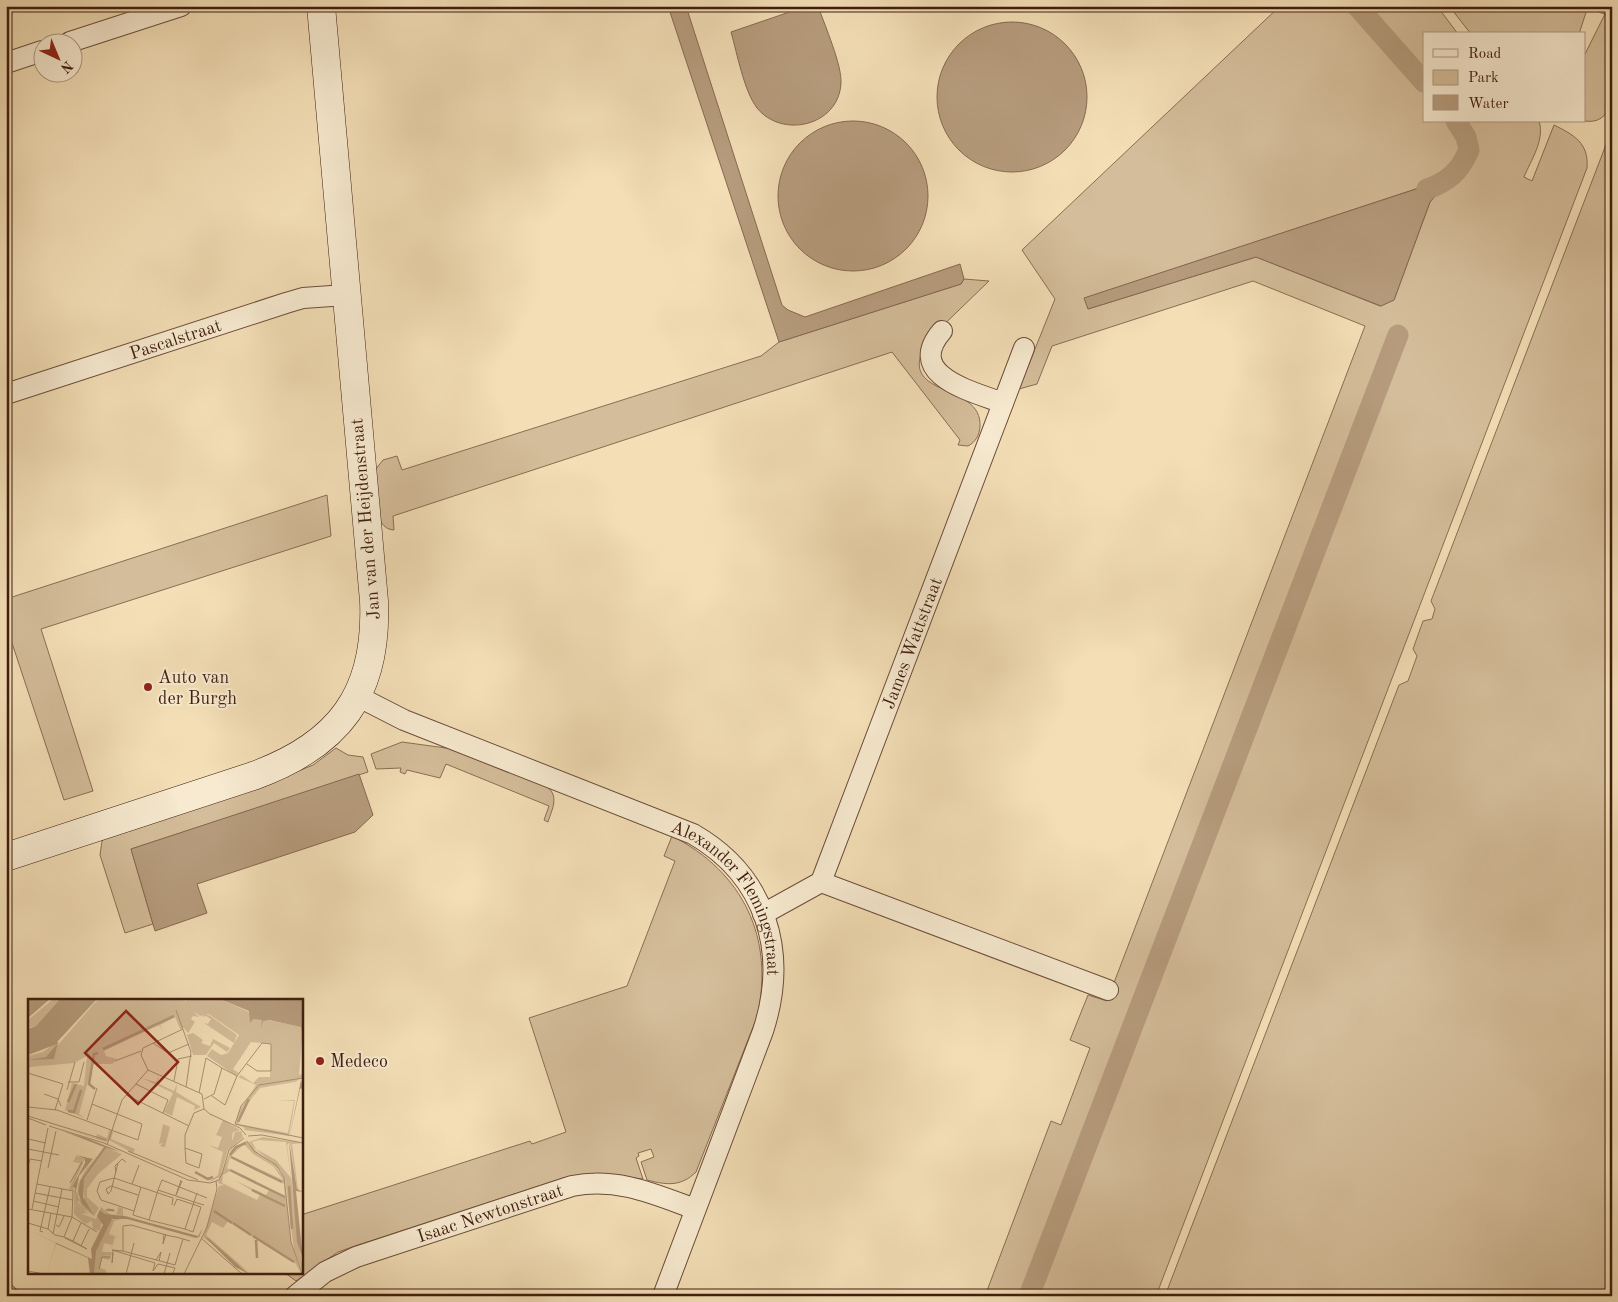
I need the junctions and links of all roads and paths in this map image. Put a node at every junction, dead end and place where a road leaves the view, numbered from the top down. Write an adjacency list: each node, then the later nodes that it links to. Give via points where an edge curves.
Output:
1 (181, 6): 3 (street)
2 (320, 6): 6 (street, Jan van der Heijdenstraat)
3 (82, 38)
4 (32, 54): 5 (street)
5 (6, 63)
6 (346, 295): 9 (street, Pascalstraat, via 303,298); 11 (street, Jan van der Heijdenstraat, via 374,612 372,651)
7 (942, 331): 10 (street, via 930,348 929,358 934,369 956,384)
8 (1024, 348): 10 (street, James Wattstraat)
9 (6, 394)
10 (1003, 403): 13 (street, James Wattstraat)
11 (357, 696): 12 (street, Jan van der Heijdenstraat, via 328,735 290,762); 14 (street, Alexander Flemingstraat, via 409,722 693,834 730,861 745,880)
12 (6, 857)
13 (821, 882): 14 (street); 15 (street)
14 (763, 914): 16 (street, Alexander Flemingstraat, via 773,952 771,1004)
15 (1108, 990)
16 (695, 1209): 17 (street, Isaac Newtonstraat, via 622,1185 593,1183 572,1186 356,1257 325,1272); 18 (street, Alexander Flemingstraat)
17 (295, 1296)
18 (662, 1296)

